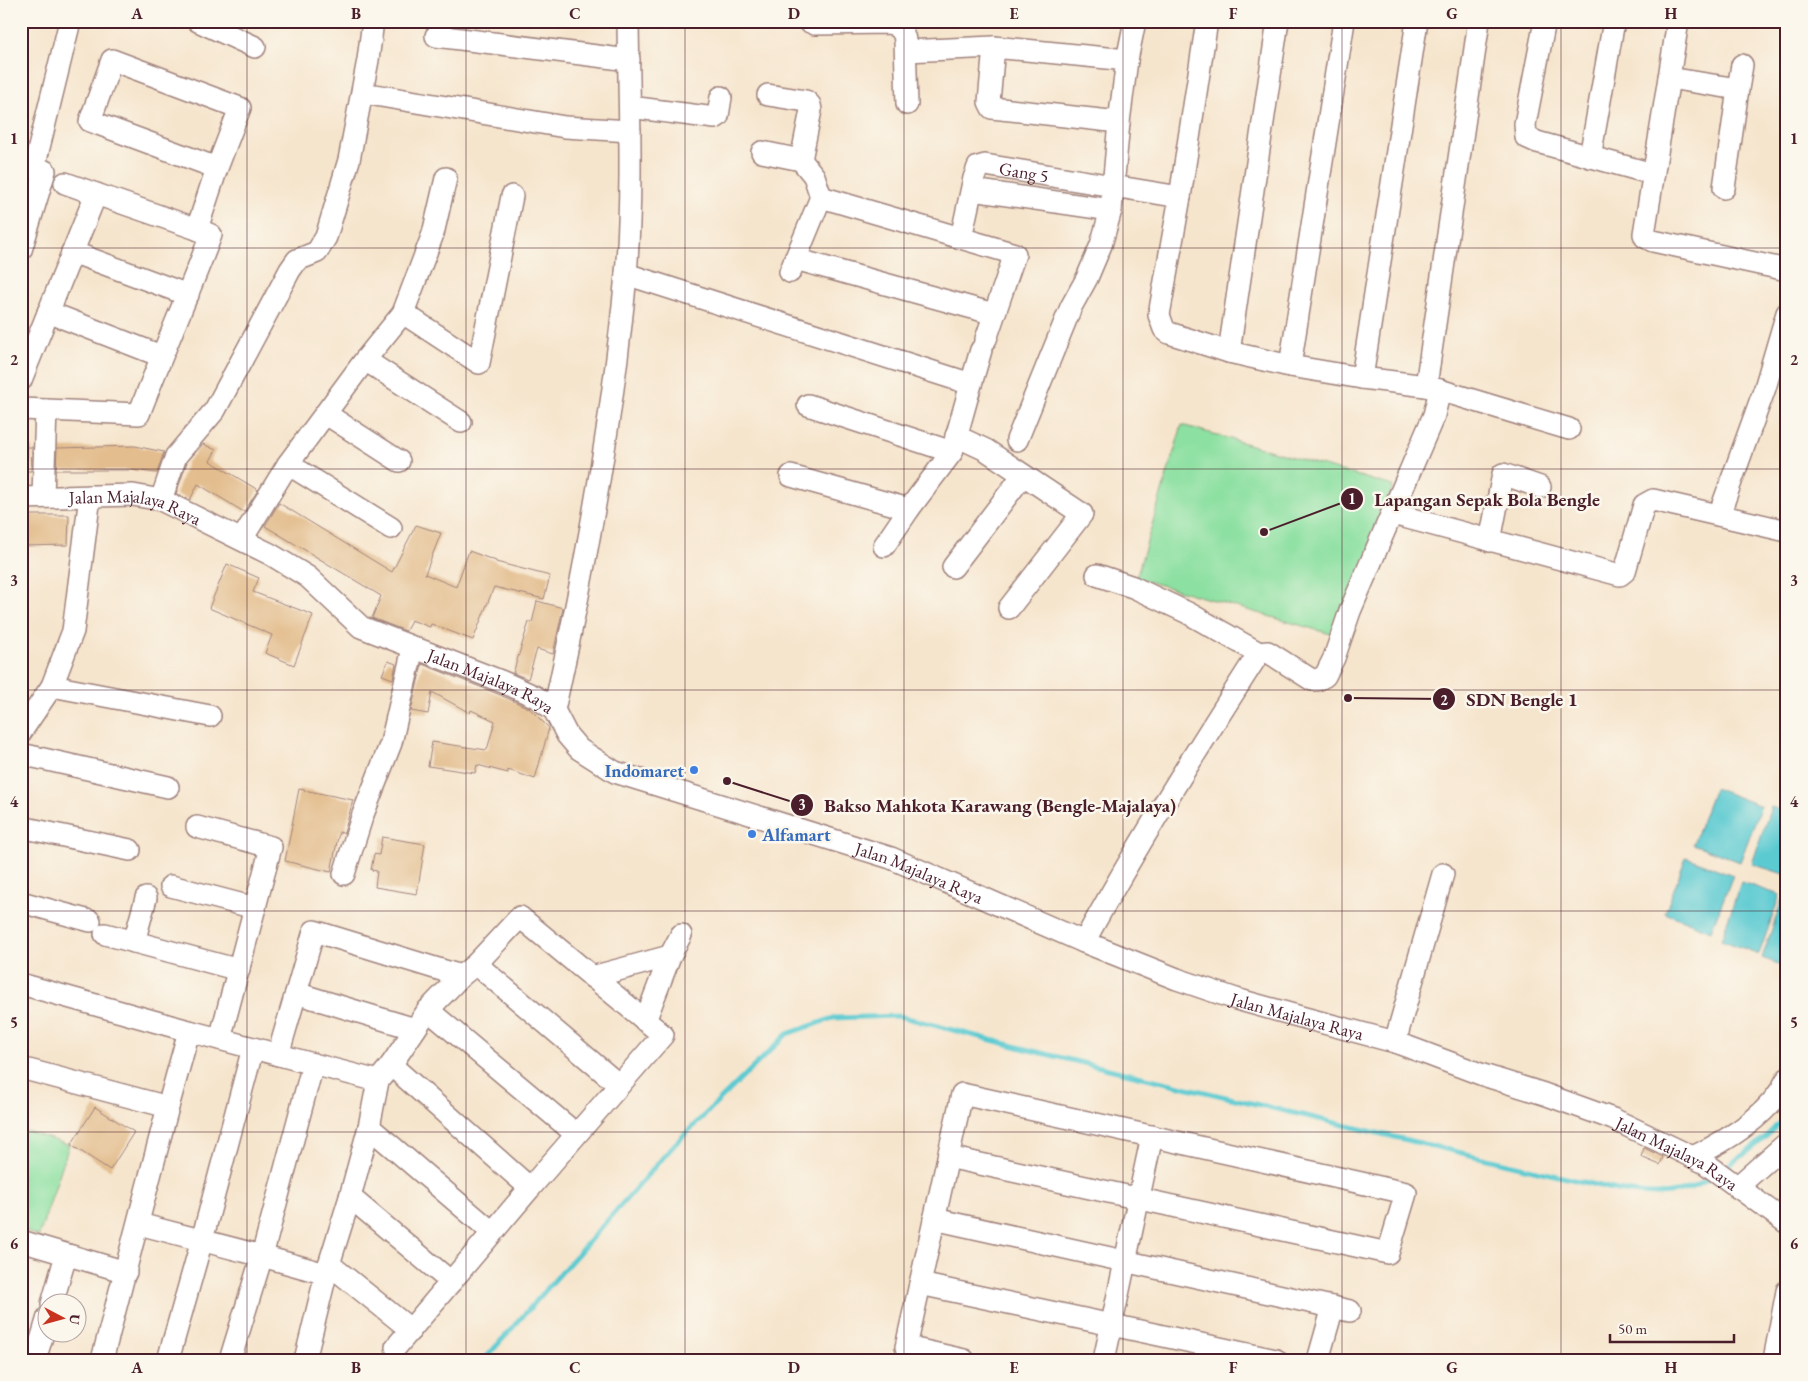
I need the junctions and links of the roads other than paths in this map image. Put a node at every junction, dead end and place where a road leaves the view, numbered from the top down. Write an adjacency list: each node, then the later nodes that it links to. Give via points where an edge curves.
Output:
1 (70, 21): 31 (street)
2 (84, 21): 31 (street)
3 (198, 21): 18 (street)
4 (373, 21): 26 (street)
5 (628, 21): 21 (street)
6 (808, 21): 16 (street, via 815,24)
7 (1135, 21): 22 (street)
8 (1208, 21): 48 (street)
9 (1278, 21): 61 (street)
10 (1344, 21): 64 (street)
11 (1417, 21): 65 (street)
12 (1479, 21): 68 (street)
13 (1545, 21): 35 (street, via 1525,134 1536,142)
14 (1614, 21): 35 (street)
15 (1678, 21): 24 (street)
16 (873, 22): 20 (street, via 899,26 904,33)
17 (436, 36): 21 (street)
18 (255, 47)
19 (994, 47): 20 (street); 22 (street); 32 (street, via 989,102 992,108)
20 (906, 51): 29 (street)
21 (629, 60): 30 (street)
22 (1127, 60): 32 (street)
23 (1742, 65): 25 (street)
24 (1669, 78): 25 (street); 39 (street)
25 (1738, 89): 43 (street)
26 (362, 93): 33 (street, via 565,127); 85 (street, via 349,160 326,237 317,252 297,260 290,270 215,410 176,456)
27 (768, 95): 36 (street, via 810,104)
28 (721, 97): 30 (street, via 715,118)
29 (907, 104)
30 (630, 107): 33 (street)
31 (46, 115): 37 (street)
32 (1119, 122): 42 (street)
33 (630, 132): 55 (street)
34 (762, 152): 36 (street)
35 (1590, 157): 39 (street)
36 (801, 160): 47 (street, via 814,176)
37 (28, 166): 51 (street, via 45,171)
38 (217, 168): 38 (street, via 240,108 112,60 90,121); 50 (street)
39 (1653, 174): 54 (street, via 1644,234 1647,239)
40 (446, 178): 58 (street, via 433,234)
41 (64, 183): 45 (street)
42 (1114, 187): 44 (street, Gang 5, via 985,165 978,168); 48 (street); 49 (street)
43 (1724, 188)
44 (972, 190): 49 (street); 52 (street, Gang 5)
45 (96, 194): 50 (street); 53 (street)
46 (512, 196): 58 (street, via 479,363)
47 (821, 197): 52 (street); 60 (street, via 792,266)
48 (1180, 197): 61 (street, via 1160,322 1168,333)
49 (1111, 210): 75 (street, via 1101,245 1071,307)
50 (197, 229): 56 (street, via 211,235)
51 (23, 237)
52 (961, 238): 60 (street, via 1015,254)
53 (72, 252): 56 (street); 57 (street)
54 (1787, 270)
55 (626, 274): 67 (street); 100 (street, via 607,436 582,581)
56 (188, 295): 62 (street)
57 (48, 312): 62 (street); 66 (street)
58 (403, 313): 63 (street)
59 (1787, 313): 88 (street)
60 (994, 314): 67 (street)
61 (1229, 352): 64 (street)
62 (161, 356): 71 (street, via 139,414)
63 (365, 360): 72 (street); 73 (street)
64 (1290, 366): 65 (street)
65 (1362, 378): 68 (street)
66 (21, 380)
67 (971, 384): 76 (street)
68 (1433, 388): 74 (street); 87 (street, via 1434,415)
69 (808, 405): 76 (street)
70 (21, 409): 71 (street)
71 (46, 410): 82 (street)
72 (326, 414): 77 (street); 78 (street)
73 (461, 422)
74 (1569, 429)
75 (1017, 440)
76 (954, 444): 79 (street, via 986,450); 86 (street)
77 (399, 462)
78 (288, 464): 89 (street); 91 (street)
79 (1023, 475): 94 (street); 96 (street, via 1082,514)
80 (792, 476): 86 (street)
81 (1540, 487): 92 (street, via 1502,474)
82 (43, 496): 83 (street, Jalan Majalaya Raya); 84 (street, Jalan Majalaya Raya)
83 (90, 496): 85 (street, Jalan Majalaya Raya, via 133,495); 99 (street, via 73,631)
84 (21, 498)
85 (161, 500): 91 (street, Jalan Majalaya Raya)
86 (909, 509): 93 (street)
87 (1392, 514): 92 (street); 98 (street, via 1325,676 1312,680 1268,652)
88 (1719, 515): 90 (street); 92 (street, via 1657,500 1648,502 1642,508 1625,572 1620,575)
89 (390, 528)
90 (1787, 531)
91 (242, 539): 97 (street, Jalan Majalaya Raya, via 308,577 361,626)
92 (1490, 541)
93 (884, 546)
94 (953, 567)
95 (1098, 576): 98 (street, via 1157,598)
96 (1009, 608)
97 (413, 648): 100 (street, Jalan Majalaya Raya, via 522,690); 108 (street, via 391,743)
98 (1259, 653): 116 (street, via 1130,858)
99 (52, 686): 101 (street); 102 (street)
100 (554, 710): 116 (street, Jalan Majalaya Raya, via 567,735 579,749 615,772 891,858)
101 (210, 716)
102 (21, 732)
103 (21, 754): 104 (street)
104 (168, 787)
105 (21, 827): 107 (street)
106 (197, 827): 113 (street, via 271,847)
107 (130, 850)
108 (344, 874)
109 (1443, 874): 128 (street)
110 (171, 886): 113 (street)
111 (146, 898): 115 (street)
112 (21, 902): 115 (street)
113 (255, 908): 118 (street)
114 (681, 935): 117 (street)
115 (134, 942): 118 (street)
116 (1084, 942): 128 (street, Jalan Majalaya Raya, via 1236,999)
117 (670, 956): 120 (street); 124 (street)
118 (238, 970): 127 (street)
119 (469, 970): 120 (street, via 520,917); 122 (street, via 314,931); 123 (street); 135 (street)
120 (592, 977): 124 (street)
121 (21, 984): 126 (street)
122 (296, 993): 125 (street); 130 (street)
123 (428, 1010): 125 (street); 138 (street)
124 (645, 1020): 135 (street, via 662,1035)
125 (416, 1029): 133 (street)
126 (188, 1031): 127 (street); 136 (street)
127 (220, 1040): 129 (street)
128 (1395, 1042): 142 (street, Jalan Majalaya Raya, via 1613,1119)
129 (253, 1048): 130 (street); 152 (street)
130 (278, 1055): 131 (street)
131 (313, 1064): 133 (street); 154 (street)
132 (21, 1068): 136 (street)
133 (384, 1073): 137 (street); 144 (street)
134 (1787, 1079): 142 (street, via 1783,1088 1754,1118)
135 (619, 1085): 138 (street)
136 (168, 1107): 149 (street)
137 (369, 1127): 145 (street); 150 (street)
138 (576, 1134): 144 (street)
139 (1152, 1136): 141 (street, via 962,1094); 146 (street); 146 (street, via 1406,1193 1388,1253)
140 (1787, 1143): 143 (street)
141 (948, 1157): 146 (street); 147 (street)
142 (1699, 1160): 143 (street, Jalan Majalaya Raya)
143 (1733, 1184): 148 (street, Jalan Majalaya Raya)
144 (530, 1188): 150 (street)
145 (350, 1196): 156 (street); 158 (street)
146 (1139, 1199): 155 (street)
147 (934, 1219): 155 (street); 159 (street)
148 (1787, 1223)
149 (139, 1224): 152 (street); 157 (street)
150 (492, 1232): 158 (street)
151 (21, 1240): 153 (street)
152 (202, 1240): 154 (street); 168 (street)
153 (66, 1254): 157 (street); 161 (street)
154 (262, 1256): 156 (street); 169 (street)
155 (1125, 1261): 162 (street); 174 (street, via 1342,1309)
156 (328, 1269): 163 (street); 170 (street)
157 (126, 1272): 167 (street)
158 (451, 1282): 163 (street)
159 (920, 1284): 162 (street); 171 (street, via 906,1348)
160 (1787, 1291): 175 (street)
161 (55, 1294)
162 (1111, 1325): 172 (street); 173 (street)
163 (411, 1330): 165 (street)
164 (40, 1344): 166 (street)
165 (396, 1347)
166 (35, 1360)
167 (102, 1360)
168 (168, 1360)
169 (230, 1360)
170 (305, 1360)
171 (964, 1360)
172 (1104, 1360)
173 (1276, 1360)
174 (1318, 1360)
175 (1774, 1360)

